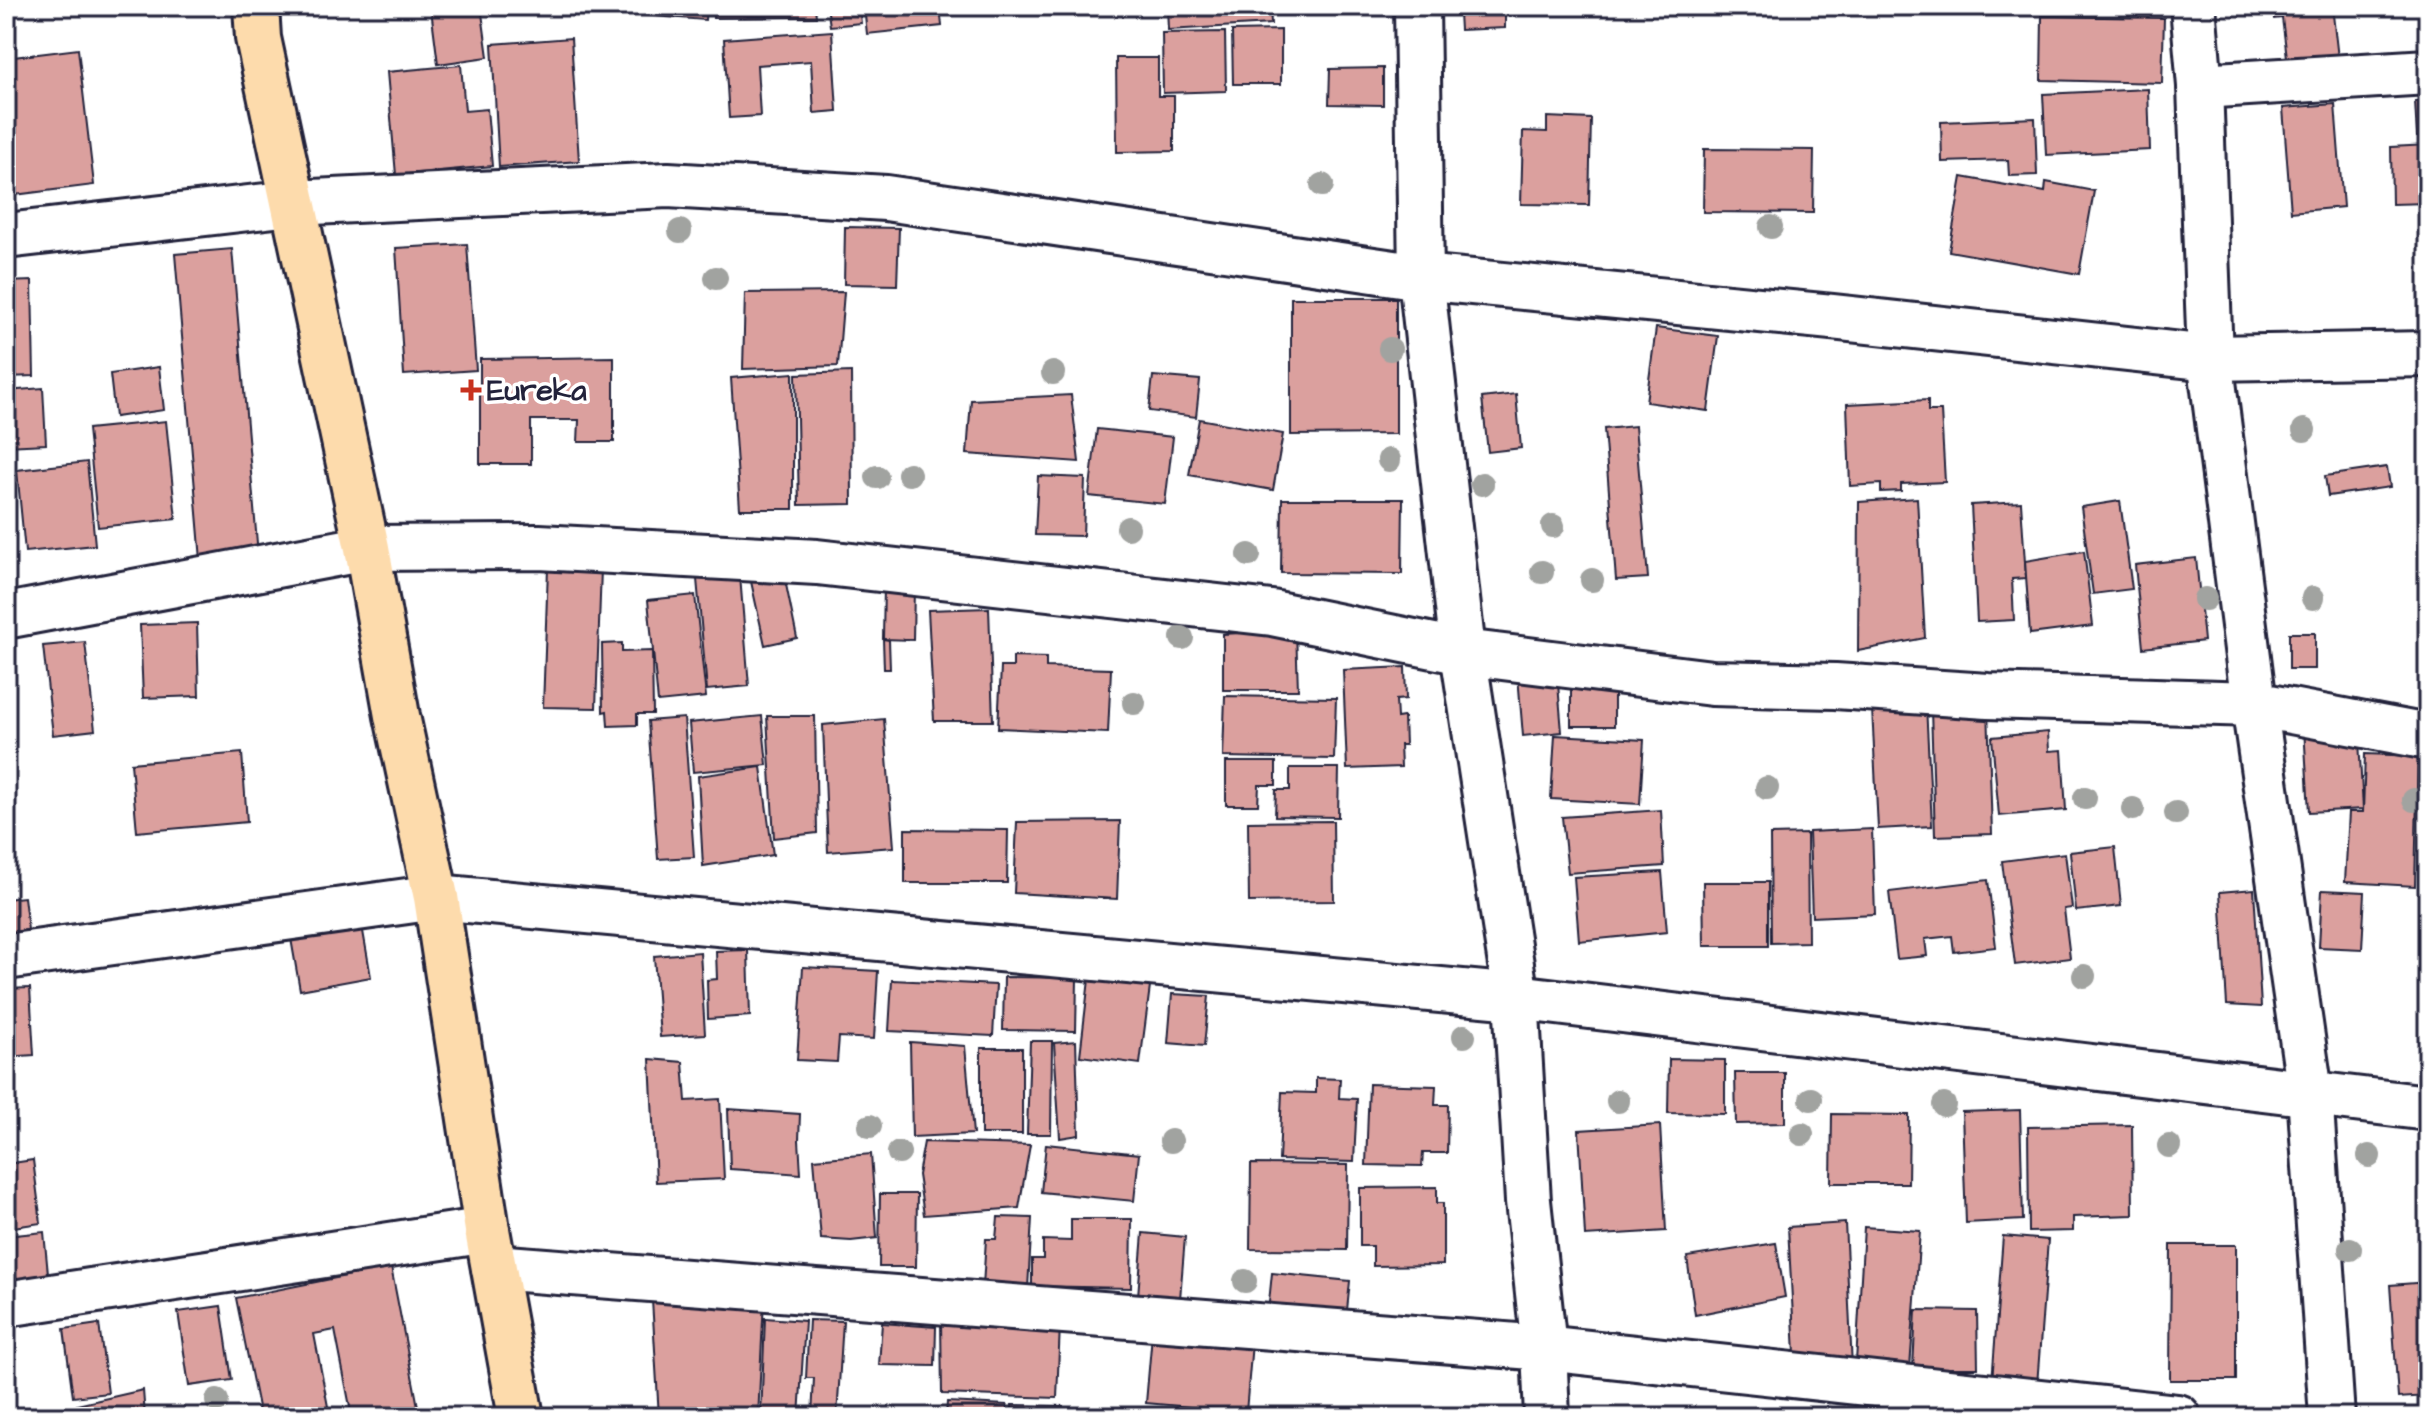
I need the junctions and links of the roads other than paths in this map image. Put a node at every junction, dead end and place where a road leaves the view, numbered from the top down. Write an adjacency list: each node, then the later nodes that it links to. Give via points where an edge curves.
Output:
1 (256, 6): 6 (highway)
2 (1417, 6): 8 (street)
3 (2193, 6): 5 (street)
4 (2428, 72): 5 (street)
5 (2200, 86): 10 (street)
6 (292, 203): 7 (street); 8 (street, via 668,185 886,198); 11 (highway)
7 (6, 236)
8 (1421, 277): 10 (street); 13 (street)
9 (2428, 354): 10 (street)
10 (2210, 358): 14 (street)
11 (367, 548): 12 (street); 13 (street, via 539,547 817,562 1272,613); 16 (highway)
12 (6, 616)
13 (1463, 652): 14 (street, via 1712,683); 18 (street)
14 (2254, 704): 15 (street); 19 (street)
15 (2428, 737)
16 (436, 897): 17 (street); 18 (street); 21 (highway)
17 (6, 957)
18 (1516, 997): 19 (street); 23 (street, via 1528,1201)
19 (2310, 1093): 20 (street); 27 (street)
20 (2428, 1108)
21 (491, 1249): 22 (street); 23 (street); 24 (highway)
22 (6, 1304)
23 (1544, 1348): 25 (street); 26 (street)
24 (521, 1417)
25 (1547, 1417)
26 (2178, 1417)
27 (2332, 1417)

